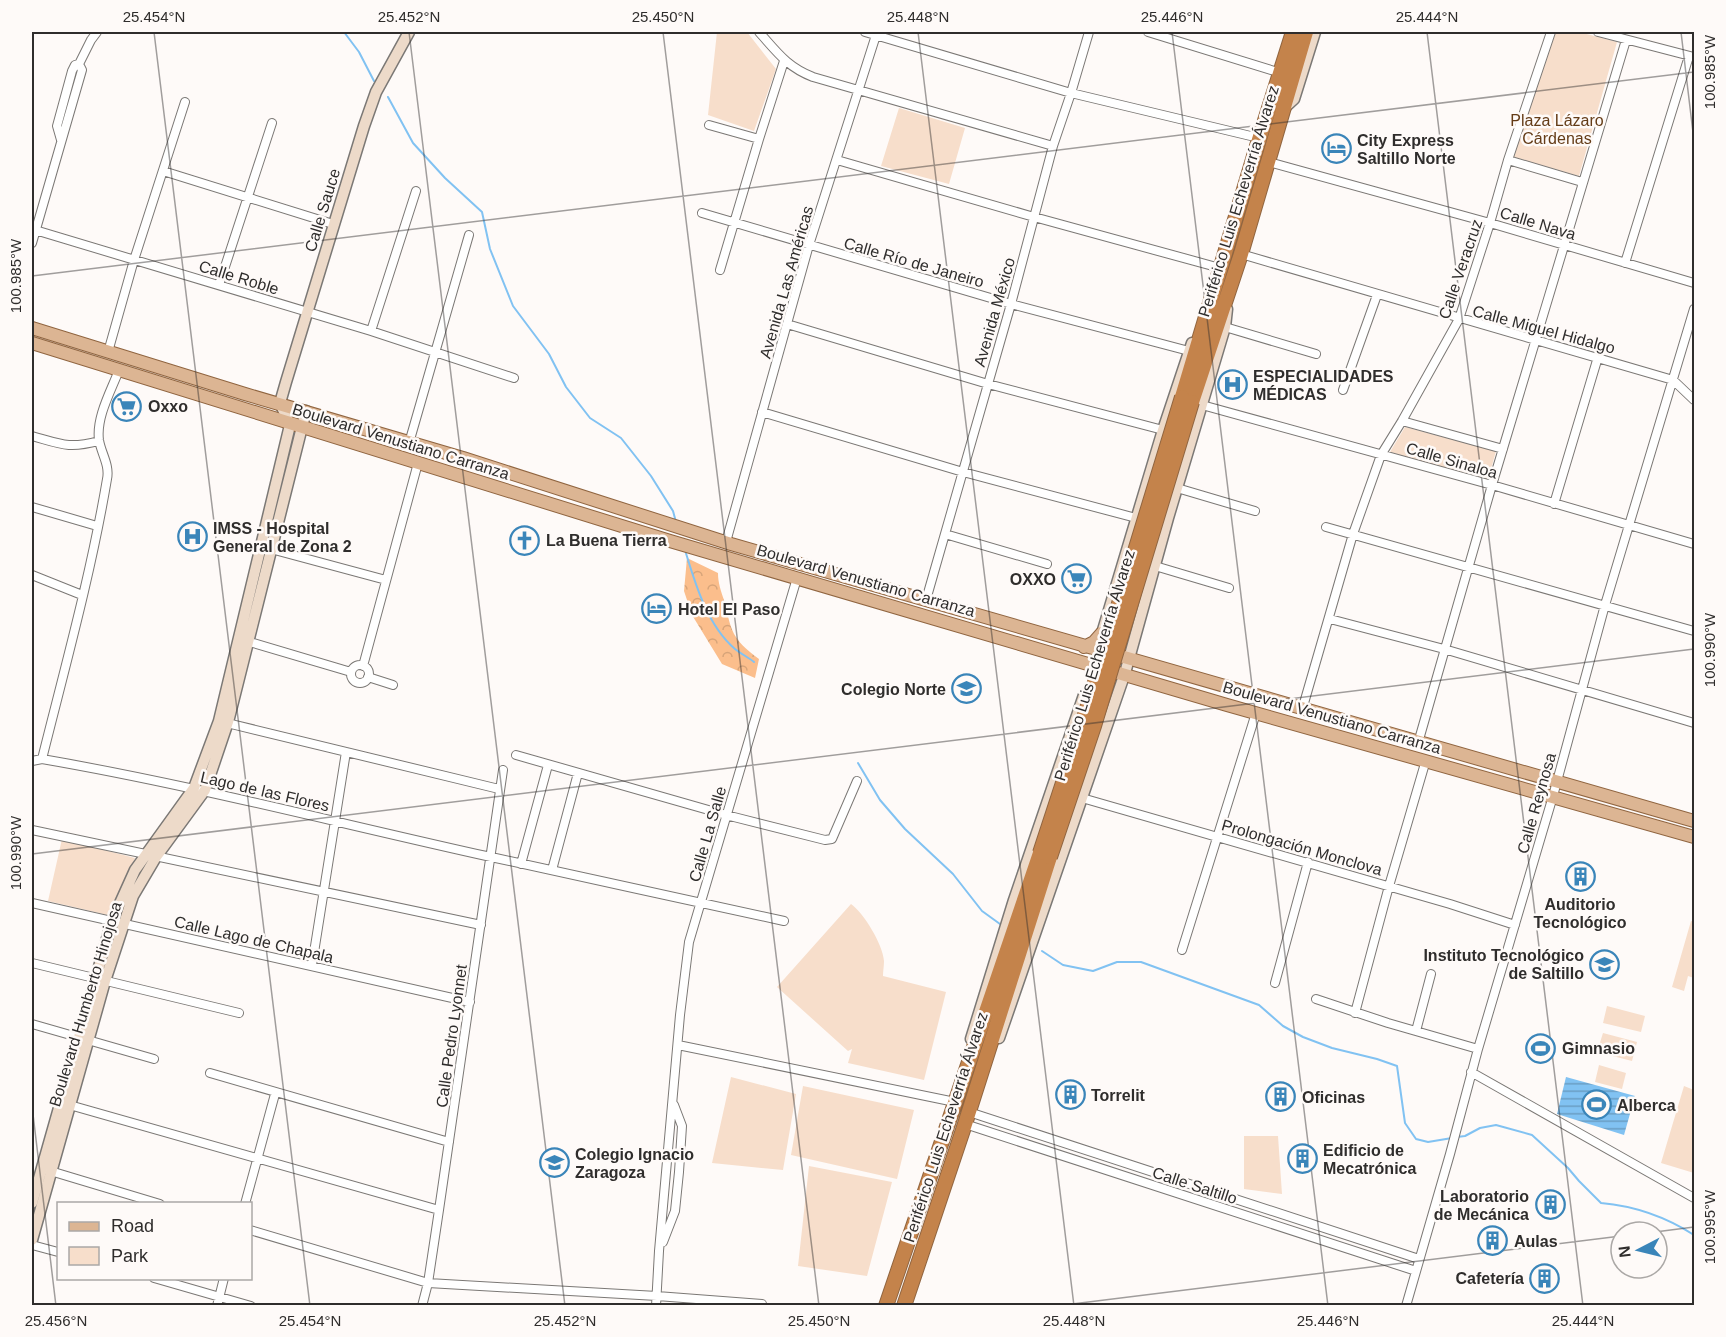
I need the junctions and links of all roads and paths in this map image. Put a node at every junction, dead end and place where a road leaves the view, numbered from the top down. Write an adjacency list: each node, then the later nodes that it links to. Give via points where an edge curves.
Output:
1 (97, 32): 15 (street)
2 (409, 32): 41 (street, Calle Sauce, via 372,103)
3 (759, 32): 19 (street)
4 (865, 32): 14 (street)
5 (1089, 32): 22 (street, Avenida México)
6 (1148, 32): 20 (street)
7 (1286, 32): 20 (street)
8 (1293, 32): 20 (highway, Periférico Luis Echeverría Álvarez)
9 (1306, 32): 24 (highway, Periférico Luis Echeverría Álvarez)
10 (1315, 32): 24 (street, via 1294,99)
11 (1551, 32): 31 (street, Calle Veracruz)
12 (1598, 32): 16 (street)
13 (1639, 32): 17 (street)
14 (877, 33): 21 (street, Avenida Las Américas); 22 (street)
15 (91, 36): 42 (street)
16 (1626, 39): 17 (street); 34 (street)
17 (1635, 42): 18 (street)
18 (1692, 56): 49 (street)
19 (784, 61): 21 (street, via 806,74); 27 (street)
20 (1282, 70): 28 (highway, Periférico Luis Echeverría Álvarez)
21 (858, 91): 29 (street); 30 (street, Avenida Las Américas)
22 (1071, 93): 28 (street); 29 (street, Avenida México)
23 (185, 102): 33 (street)
24 (1282, 110): 32 (highway, Periférico Luis Echeverría Álvarez)
25 (272, 123): 36 (street)
26 (710, 124): 27 (street)
27 (759, 138): 39 (street)
28 (1259, 138): 50 (highway, Periférico Luis Echeverría Álvarez)
29 (1053, 146): 38 (street, Avenida México)
30 (837, 160): 38 (street); 45 (street, Avenida Las Américas)
31 (1508, 160): 34 (street); 40 (street, Calle Veracruz)
32 (1269, 162): 40 (street, Calle Nava); 47 (highway, Periférico Luis Echeverría Álvarez)
33 (163, 171): 36 (street); 48 (street)
34 (1582, 182): 46 (street)
35 (416, 191): 64 (street)
36 (248, 198): 41 (street); 53 (street)
37 (702, 213): 39 (street, Calle Río de Janeiro)
38 (1034, 217): 50 (street); 56 (street, Avenida México)
39 (734, 222): 45 (street, Calle Río de Janeiro); 51 (street)
40 (1490, 223): 46 (street, Calle Nava); 59 (street, Calle Veracruz)
41 (333, 224): 58 (street, Calle Sauce)
42 (36, 230): 44 (street); 48 (street, Calle Roble)
43 (469, 234): 67 (street)
44 (32, 243)
45 (809, 245): 56 (street, Calle Río de Janeiro); 61 (street, Avenida Las Américas)
46 (1563, 245): 49 (street, Calle Nava); 65 (street)
47 (1241, 254): 54 (highway, Periférico Luis Echeverría Álvarez); 55 (street, Calle Miguel Hidalgo)
48 (134, 260): 53 (street, Calle Roble); 69 (street)
49 (1625, 263): 52 (street, Calle Nava)
50 (1220, 268): 60 (highway, Periférico Luis Echeverría Álvarez)
51 (720, 270)
52 (1695, 283)
53 (219, 285): 58 (street, Calle Roble)
54 (1230, 288): 62 (street); 78 (highway, Periférico Luis Echeverría Álvarez)
55 (1377, 295): 59 (street, Calle Miguel Hidalgo); 76 (street)
56 (1011, 304): 68 (street, Calle Río de Janeiro); 75 (street, Avenida México)
57 (1695, 309): 74 (street, Calle Reynosa)
58 (306, 312): 64 (street, Calle Roble); 79 (street, Calle Sauce)
59 (1459, 319): 65 (street, Calle Miguel Hidalgo); 82 (street, Calle Veracruz)
60 (1204, 322): 68 (street, Periférico Luis Echeverría Álvarez); 78 (highway, Periférico Luis Echeverría Álvarez)
61 (787, 324): 75 (street); 81 (street, Avenida Las Américas)
62 (1225, 327): 70 (street); 78 (street)
63 (32, 328): 69 (main road, Boulevard Venustiano Carranza)
64 (371, 331): 67 (street, Calle Roble)
65 (1535, 339): 71 (street, Calle Miguel Hidalgo); 88 (street)
66 (32, 343): 72 (main road, Boulevard Venustiano Carranza)
67 (435, 351): 73 (street, Calle Roble); 87 (street)
68 (1189, 351): 84 (street, Periférico Luis Echeverría Álvarez)
69 (108, 352): 79 (main road, Boulevard Venustiano Carranza)
70 (1316, 354)
71 (1598, 357): 74 (street, Calle Miguel Hidalgo); 96 (street)
72 (119, 370): 83 (main road, Boulevard Venustiano Carranza); 86 (street, via 100,422)
73 (513, 378)
74 (1673, 380): 77 (street, Calle Miguel Hidalgo); 100 (street, Calle Reynosa)
75 (988, 384): 84 (street); 91 (street, Avenida México)
76 (1343, 390)
77 (1695, 400)
78 (1192, 402): 89 (street, Calle Sinaloa); 95 (street); 164 (highway, Periférico Luis Echeverría Álvarez, bridge, via 1082,725)
79 (280, 404): 80 (main road, Boulevard Venustiano Carranza); 83 (street)
80 (306, 411): 83 (street, Boulevard Humberto Hinojosa); 87 (main road, Boulevard Venustiano Carranza)
81 (762, 412): 91 (street); 105 (street, Avenida Las Américas)
82 (1402, 422): 88 (street); 89 (street, Calle Veracruz)
83 (296, 426): 90 (main road, Boulevard Venustiano Carranza); 92 (street, Boulevard Humberto Hinojosa); 93 (street, Boulevard Humberto Hinojosa)
84 (1162, 430): 99 (street, Periférico Luis Echeverría Álvarez)
85 (32, 435): 86 (street, via 68,446)
86 (99, 441): 101 (street, via 108,476)
87 (409, 443): 105 (main road, Boulevard Venustiano Carranza)
88 (1503, 449): 94 (street)
89 (1381, 455): 94 (street, Calle Sinaloa); 104 (street, Calle Veracruz)
90 (418, 464): 113 (main road, Boulevard Venustiano Carranza); 114 (street)
91 (963, 472): 99 (street); 103 (street, Avenida México)
92 (278, 473): 93 (street); 107 (street, Boulevard Humberto Hinojosa)
93 (290, 476): 107 (street, Boulevard Humberto Hinojosa)
94 (1492, 485): 96 (street, Calle Sinaloa); 111 (street)
95 (1178, 488): 98 (street); 110 (street)
96 (1554, 504): 100 (street, Calle Sinaloa)
97 (32, 507): 101 (street)
98 (1255, 511)
99 (1136, 518): 119 (street, Periférico Luis Echeverría Álvarez)
100 (1629, 525): 106 (street, Calle Sinaloa); 118 (street, Calle Reynosa)
101 (98, 526): 116 (street)
102 (1326, 527): 104 (street)
103 (945, 534): 108 (street); 117 (street, Avenida México)
104 (1353, 534): 111 (street); 120 (street, Calle Veracruz)
105 (726, 542): 117 (main road, Boulevard Venustiano Carranza)
106 (1695, 544)
107 (266, 547): 114 (street); 123 (street, Boulevard Humberto Hinojosa); 125 (street, Boulevard Humberto Hinojosa)
108 (1047, 564)
109 (32, 565): 112 (street)
110 (1155, 566): 115 (street); 124 (street)
111 (1468, 568): 118 (street); 127 (street)
112 (34, 576): 116 (street)
113 (797, 578): 130 (main road, Boulevard Venustiano Carranza); 158 (street, Calle La Salle)
114 (386, 580): 131 (street)
115 (1229, 588)
116 (82, 595): 146 (street)
117 (926, 600): 126 (main road, Boulevard Venustiano Carranza)
118 (1605, 605): 121 (street); 137 (street, Calle Reynosa)
119 (1107, 614): 122 (street, Periférico Luis Echeverría Álvarez); 124 (street, via 1106,635 1112,644 1123,646)
120 (1330, 619): 127 (street); 139 (street, Calle Veracruz)
121 (1695, 631)
122 (1102, 633): 126 (main road); 128 (street, Periférico Luis Echeverría Álvarez)
123 (238, 638): 125 (street); 141 (street, Boulevard Humberto Hinojosa)
124 (1133, 640): 129 (street)
125 (249, 642): 132 (street); 141 (street, Boulevard Humberto Hinojosa)
126 (1084, 647): 128 (main road, Boulevard Venustiano Carranza)
127 (1444, 649): 137 (street); 143 (street)
128 (1098, 651): 129 (main road, Boulevard Venustiano Carranza); 130 (street, Periférico Luis Echeverría Álvarez)
129 (1128, 660): 133 (street); 139 (main road, Boulevard Venustiano Carranza)
130 (1094, 665): 133 (main road, Boulevard Venustiano Carranza); 136 (street, Periférico Luis Echeverría Álvarez)
131 (363, 666): 132 (street, via 356,666); 134 (street)
132 (351, 672): 134 (street, via 359,683)
133 (1125, 673): 138 (street); 140 (main road, Boulevard Venustiano Carranza)
134 (368, 677): 135 (street)
135 (393, 685)
136 (1088, 685): 138 (street, via 1098,678 1109,680); 197 (street, Periférico Luis Echeverría Álvarez, via 975,1022)
137 (1583, 690): 142 (street); 153 (street, Calle Reynosa)
138 (1118, 695): 157 (street)
139 (1302, 710): 143 (main road, Boulevard Venustiano Carranza)
140 (1257, 713): 147 (main road, Boulevard Venustiano Carranza); 162 (street)
141 (223, 722): 144 (street); 154 (street, Boulevard Humberto Hinojosa)
142 (1695, 723)
143 (1418, 743): 153 (main road, Boulevard Venustiano Carranza)
144 (346, 752): 155 (street); 159 (street)
145 (516, 755): 149 (street)
146 (42, 759): 148 (street, Lago de las Flores); 154 (street, Lago de las Flores)
147 (1426, 760): 156 (main road, Boulevard Venustiano Carranza); 170 (street)
148 (32, 761)
149 (548, 765): 151 (street); 168 (street)
150 (502, 770): 155 (street, Calle Pedro Lyonnet)
151 (578, 773): 158 (street); 169 (street)
152 (857, 781): 158 (street, via 829,840)
153 (1557, 782): 156 (street, Calle Reynosa); 160 (main road, Boulevard Venustiano Carranza)
154 (199, 789): 159 (street, Lago de las Flores); 165 (street, Boulevard Humberto Hinojosa)
155 (499, 789): 166 (street, Calle Pedro Lyonnet)
156 (1553, 796): 163 (main road, Boulevard Venustiano Carranza); 177 (street, Calle Reynosa)
157 (1082, 798): 162 (street, Prolongación Monclova); 194 (street, via 1009,1012)
158 (726, 815): 172 (street, Calle La Salle)
159 (335, 821): 166 (street, Lago de las Flores); 171 (street)
160 (1695, 822)
161 (32, 830): 165 (street)
162 (1217, 837): 167 (street, Prolongación Monclova); 178 (street)
163 (1695, 837)
164 (1045, 855): 194 (highway, Periférico Luis Echeverría Álvarez); 197 (highway, Periférico Luis Echeverría Álvarez)
165 (151, 856): 171 (street); 175 (street, Boulevard Humberto Hinojosa, via 123,892)
166 (490, 857): 168 (street, Lago de las Flores); 176 (street, Calle Pedro Lyonnet)
167 (1308, 862): 170 (street, Prolongación Monclova); 183 (street)
168 (521, 864): 169 (street, Lago de las Flores)
169 (552, 870): 172 (street, Lago de las Flores)
170 (1389, 886): 177 (street, Prolongación Monclova); 187 (street)
171 (325, 892): 176 (street); 180 (street)
172 (701, 902): 174 (street, Lago de las Flores); 191 (street, Calle La Salle, via 688,942)
173 (32, 903): 175 (street, Calle Lago de Chapala)
174 (784, 921)
175 (117, 922): 180 (street, Calle Lago de Chapala); 182 (street, Boulevard Humberto Hinojosa)
176 (481, 925): 185 (street, Calle Pedro Lyonnet)
177 (1515, 925): 192 (street, Calle Reynosa)
178 (1182, 950)
179 (32, 963): 182 (street)
180 (312, 966): 185 (street, Calle Lago de Chapala)
181 (1431, 974): 189 (street)
182 (100, 980): 186 (street); 190 (street, Boulevard Humberto Hinojosa)
183 (1275, 983)
184 (1316, 999): 187 (street)
185 (470, 1002): 203 (street, Calle Pedro Lyonnet)
186 (239, 1013)
187 (1355, 1013): 189 (street)
188 (32, 1024): 190 (street)
189 (1416, 1031): 192 (street)
190 (84, 1039): 193 (street); 200 (street, Boulevard Humberto Hinojosa)
191 (678, 1045): 199 (street); 201 (street, Calle La Salle)
192 (1478, 1049): 195 (street, Calle Reynosa)
193 (154, 1059)
194 (983, 1067): 202 (highway, Periférico Luis Echeverría Álvarez)
195 (1471, 1072): 207 (street); 217 (street, Calle Reynosa)
196 (210, 1073): 198 (street)
197 (965, 1075): 199 (highway, Periférico Luis Echeverría Álvarez)
198 (275, 1094): 203 (street); 204 (street)
199 (955, 1102): 206 (highway, Periférico Luis Echeverría Álvarez)
200 (66, 1104): 204 (street); 205 (street, Boulevard Humberto Hinojosa)
201 (673, 1104): 215 (street, Calle La Salle); 215 (street, Calle La Salle, via 682,1126 679,1172 675,1211)
202 (967, 1118): 206 (highway); 217 (street, Calle Saltillo); 218 (street, Calle Saltillo); 231 (highway, Periférico Luis Echeverría Álvarez)
203 (449, 1142): 211 (street, Calle Pedro Lyonnet)
204 (258, 1158): 209 (street); 211 (street)
205 (46, 1170): 208 (street); 210 (street, Boulevard Humberto Hinojosa); 213 (street, Boulevard Humberto Hinojosa)
206 (927, 1183): 230 (highway, Periférico Luis Echeverría Álvarez)
207 (1695, 1198)
208 (157, 1202)
209 (245, 1202)
210 (32, 1203)
211 (440, 1210): 221 (street, Calle Pedro Lyonnet)
212 (252, 1231): 221 (street)
213 (32, 1240)
214 (32, 1245): 216 (street)
215 (659, 1251): 222 (street, Calle La Salle)
216 (57, 1252)
217 (1419, 1259): 218 (street, Calle Reynosa)
218 (1416, 1271): 232 (street, Calle Reynosa)
219 (161, 1280): 223 (street)
220 (223, 1280): 223 (street)
221 (428, 1283): 222 (street); 228 (street, Calle Pedro Lyonnet)
222 (657, 1296): 224 (street); 229 (street, Calle La Salle)
223 (219, 1297): 226 (street); 227 (street)
224 (748, 1304): 225 (street)
225 (762, 1304)
226 (217, 1305)
227 (251, 1305)
228 (422, 1305)
229 (656, 1305)
230 (886, 1305)
231 (904, 1305)
232 (1406, 1305)

